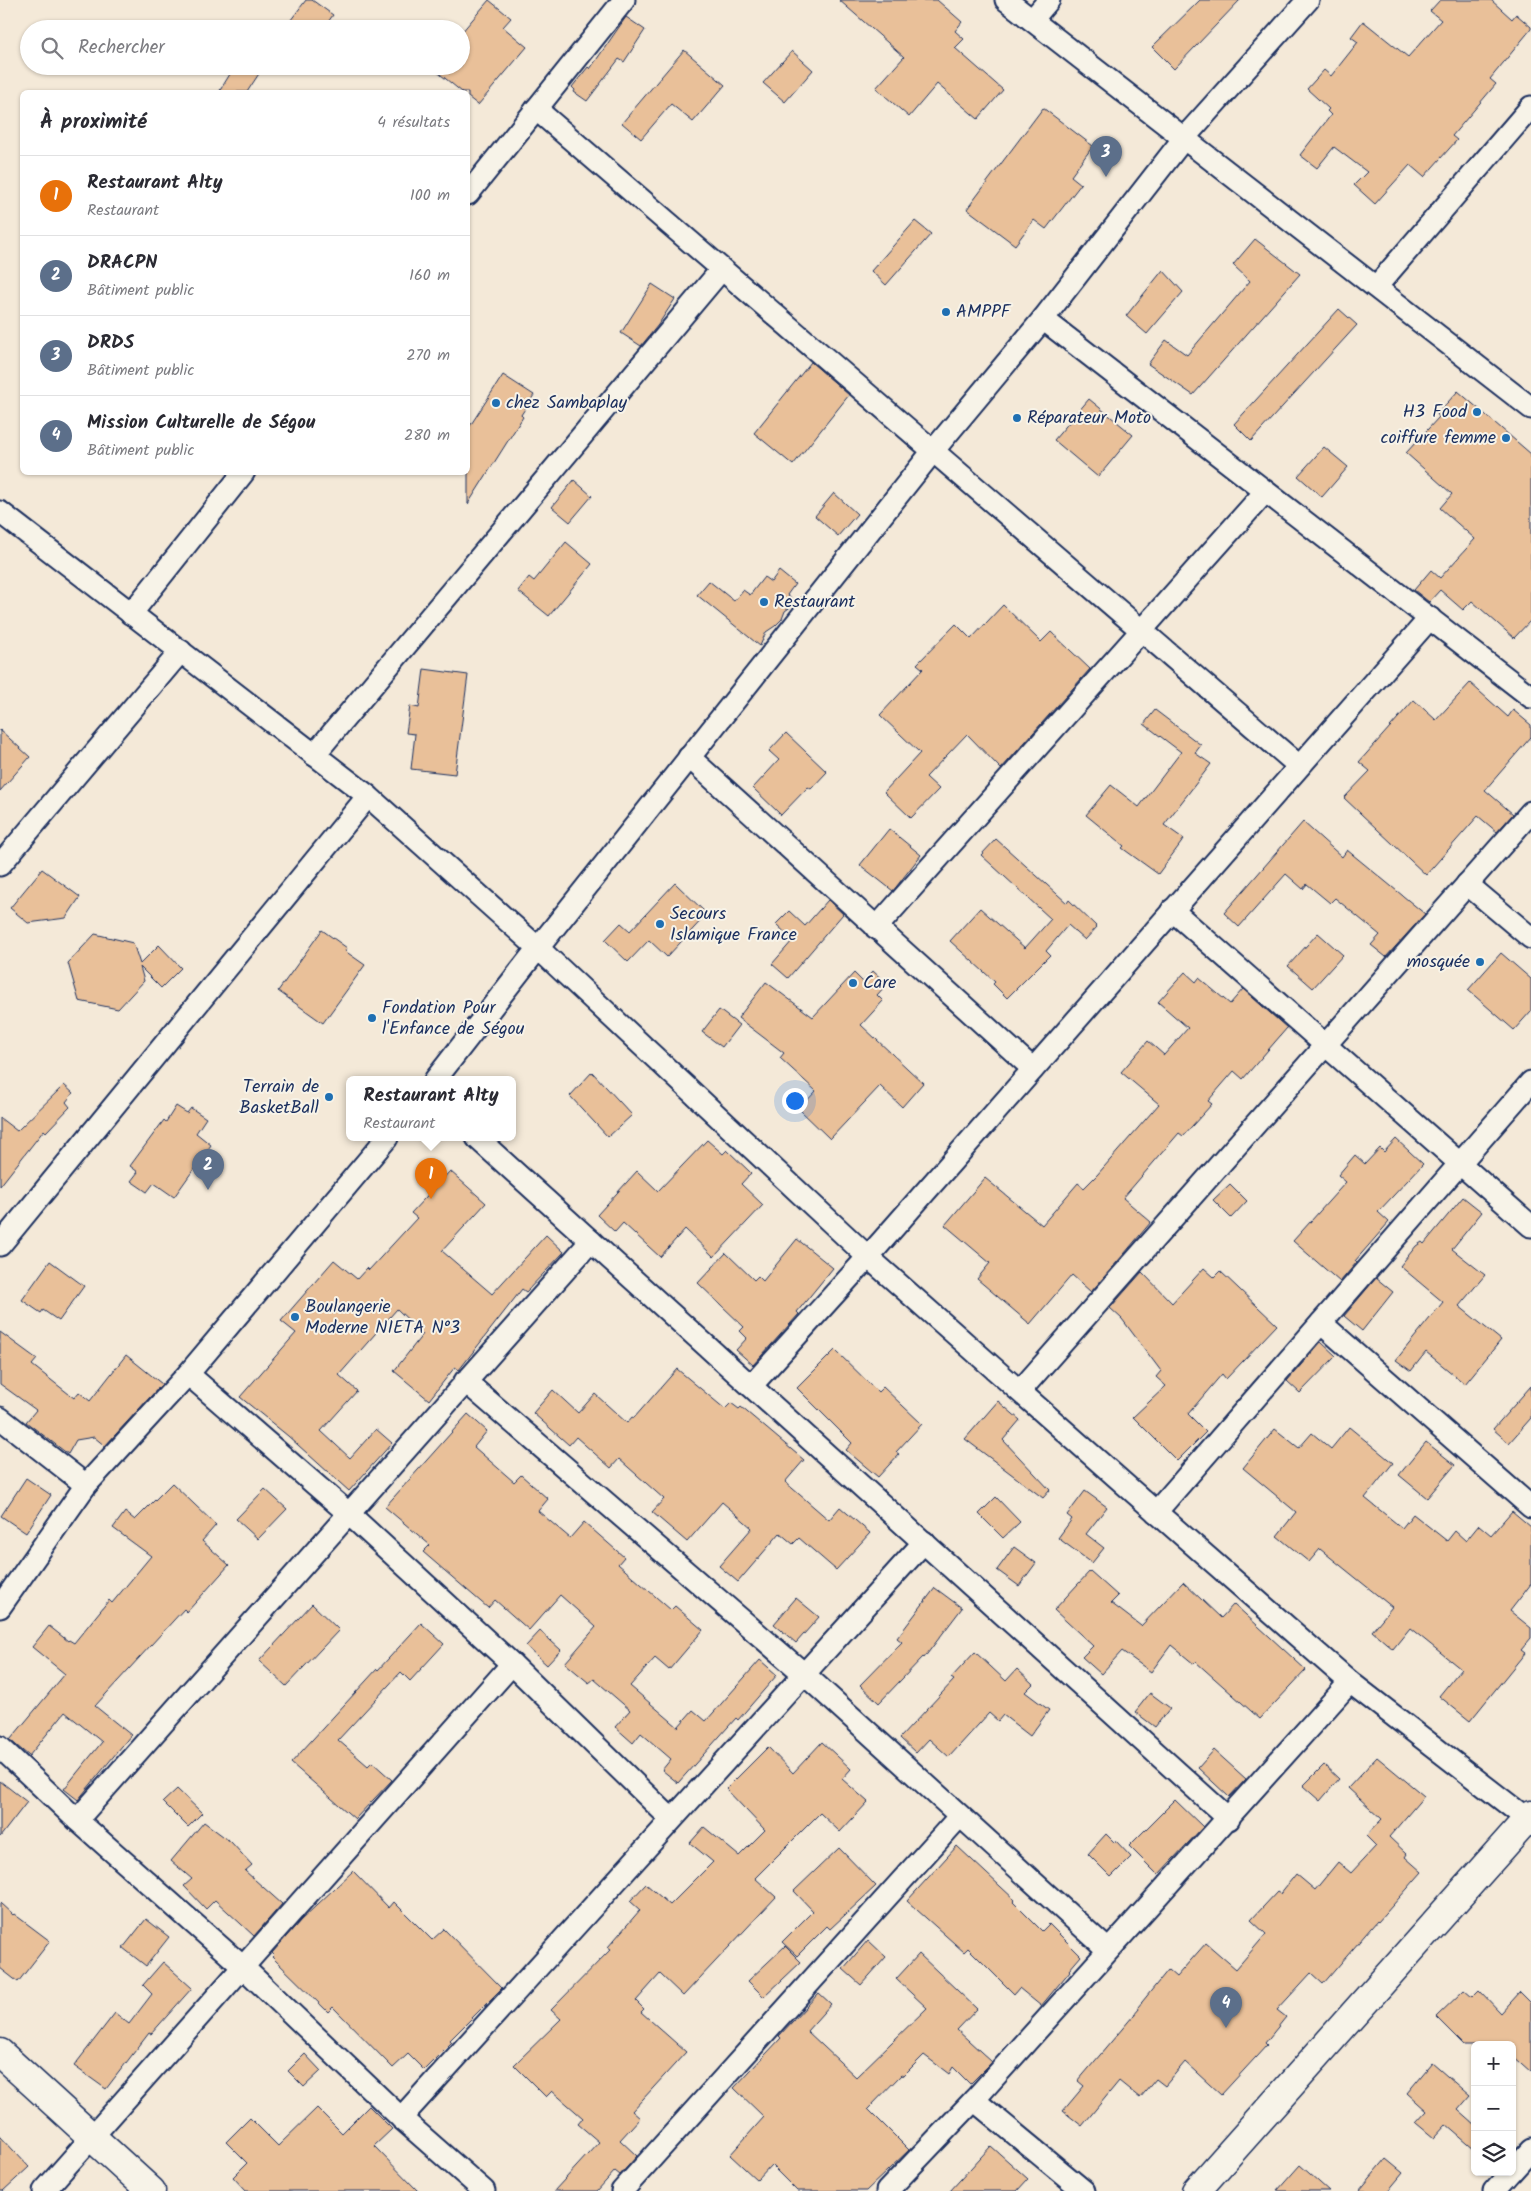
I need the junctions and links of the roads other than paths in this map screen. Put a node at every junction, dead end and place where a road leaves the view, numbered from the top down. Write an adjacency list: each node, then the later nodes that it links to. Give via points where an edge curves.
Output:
1 (624, 0): 7 (street)
2 (1006, 0): 5 (street)
3 (1049, 0): 5 (street)
4 (1308, 0): 8 (street)
5 (1032, 20): 8 (street)
6 (1531, 107): 11 (street)
7 (536, 109): 9 (street); 10 (street)
8 (1184, 138): 11 (street); 12 (street)
9 (470, 192)
10 (722, 270): 14 (street); 23 (street)
11 (1376, 287): 13 (street)
12 (1044, 319): 14 (street); 16 (street)
13 (1531, 408)
14 (933, 452): 20 (street); 24 (street)
15 (242, 475): 18 (street)
16 (1265, 492): 19 (street); 20 (street)
17 (0, 512): 18 (street)
18 (131, 614): 21 (street)
19 (1430, 618): 22 (street); 25 (street)
20 (1141, 632): 25 (street); 31 (street)
21 (181, 651): 23 (street); 28 (street)
22 (1531, 697)
23 (314, 755): 26 (street)
24 (689, 757): 31 (street); 33 (street)
25 (1299, 766): 30 (street)
26 (368, 796): 33 (street); 43 (street)
27 (1531, 812): 29 (street)
28 (0, 865)
29 (1467, 884): 32 (street); 34 (street)
30 (1172, 910): 34 (street); 35 (street)
31 (876, 928): 35 (street)
32 (1531, 938)
33 (538, 948): 36 (street); 44 (street)
34 (1326, 1044): 40 (street); 49 (street)
35 (1032, 1069): 44 (street)
36 (438, 1076)
37 (1531, 1082): 40 (street)
38 (384, 1141): 46 (street)
39 (480, 1141): 42 (street)
40 (1460, 1164): 41 (street); 45 (street)
41 (1531, 1226)
42 (591, 1240): 47 (street); 48 (street)
43 (0, 1245)
44 (868, 1257): 48 (street); 49 (street)
45 (1321, 1323): 52 (street); 53 (street)
46 (188, 1374): 51 (street); 54 (street)
47 (465, 1381): 54 (street); 58 (street)
48 (751, 1386): 55 (street)
49 (1020, 1390): 53 (street)
50 (0, 1418): 51 (street)
51 (86, 1485): 56 (street)
52 (1531, 1507)
53 (1156, 1512): 59 (street)
54 (348, 1513): 57 (street); 65 (street)
55 (924, 1542): 58 (street); 63 (street)
56 (0, 1607)
57 (512, 1664): 62 (street); 67 (street)
58 (803, 1673): 61 (street); 62 (street)
59 (1350, 1682): 63 (street); 64 (street)
60 (0, 1747): 65 (street)
61 (959, 1817): 66 (street); 78 (street)
62 (671, 1819): 70 (street)
63 (1229, 1819): 66 (street)
64 (1530, 1819): 81 (street)
65 (77, 1820): 67 (street)
66 (1108, 1950): 69 (street)
67 (243, 1967): 70 (street); 71 (street)
68 (0, 2053): 71 (street)
69 (974, 2100): 79 (street); 80 (street)
70 (401, 2118): 77 (street)
71 (92, 2138): 75 (street); 76 (street)
72 (1531, 2150): 73 (street)
73 (1516, 2167)
74 (1508, 2176): 82 (street)
75 (44, 2191)
76 (151, 2191)
77 (484, 2191)
78 (622, 2191)
79 (887, 2191)
80 (1084, 2191)
81 (1196, 2191)
82 (1494, 2191)

